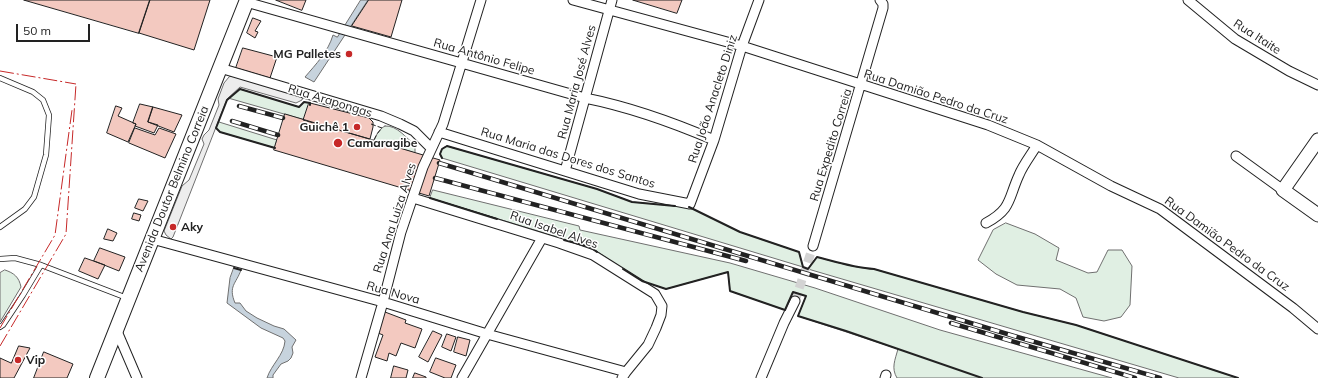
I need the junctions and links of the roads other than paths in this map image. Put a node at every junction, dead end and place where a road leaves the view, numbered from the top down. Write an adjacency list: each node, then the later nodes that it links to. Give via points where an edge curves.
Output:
1 (481, 0): 10 (street, Rua Ana Luiza Alves)
2 (573, 0): 8 (street, Rua Damião Pedro da Cruz)
3 (612, 0): 8 (street, Rua Maria José Alves)
4 (760, 0): 9 (street, Rua João Anacleto Diniz)
5 (1188, 0): 14 (street, Rua Itaite, via 1235,39)
6 (247, 1): 10 (street, Rua Antônio Felipe); 11 (main road, Avenida Doutor Belmino Correia)
7 (882, 2): 13 (street, Rua Expedito Correia, via 884,8)
8 (608, 11): 9 (street, Rua Damião Pedro da Cruz); 15 (street, Rua Maria José Alves)
9 (742, 46): 13 (street, Rua Damião Pedro da Cruz); 17 (street, Rua João Anacleto Diniz)
10 (462, 63): 15 (street, Rua Antônio Felipe); 16 (street, Rua Ana Luiza Alves)
11 (220, 68): 20 (street, Rua Arapongas, via 381,116 414,131); 30 (main road, Avenida Doutor Belmino Correia)
12 (0, 78): 28 (lane, via 33,92 43,100 49,115 46,155 34,197 25,209)
13 (862, 85): 19 (street, Rua Damião Pedro da Cruz, via 988,125); 31 (street, Rua Expedito Correia)
14 (1318, 85)
15 (585, 98): 17 (street, Rua Antônio Felipe, via 648,114); 22 (street, Rua Maria José Alves)
16 (439, 132): 20 (street, Rua Ana Luiza Alves); 22 (street, Rua Maria das Dores dos Santos)
17 (714, 140): 25 (street, Rua João Anacleto Diniz)
18 (1318, 140): 23 (street)
19 (1037, 146): 27 (street, via 1019,174 1004,211); 39 (street, Rua Damião Pedro da Cruz, via 1175,218)
20 (431, 148): 24 (street, Rua Ana Luiza Alves)
21 (1236, 156): 23 (street)
22 (565, 171): 25 (street, Rua Maria das Dores dos Santos, via 639,194)
23 (1283, 190): 26 (street)
24 (413, 198): 29 (street, Rua Isabel Alves); 36 (street, Rua Ana Luiza Alves, via 401,232)
25 (690, 204)
26 (1318, 215)
27 (986, 222)
28 (0, 227)
29 (542, 238): 40 (street); 41 (street, Rua Isabel Alves, via 593,255 650,290 660,300 661,315 648,345)
30 (152, 239): 34 (main road, Avenida Doutor Belmino Correia); 36 (street, Rua Nova)
31 (813, 246)
32 (0, 259): 33 (lane, via 15,258)
33 (41, 265): 34 (lane); 37 (lane, via 24,295)
34 (128, 298): 38 (main road, Avenida Doutor Belmino Correia)
35 (795, 301): 46 (street)
36 (383, 302): 40 (street, Rua Nova); 44 (street, Rua Ana Luiza Alves)
37 (0, 327)
38 (116, 329): 42 (main road, Avenida Doutor Belmino Correia); 43 (street)
39 (1318, 329)
40 (487, 334): 41 (street, Rua Nova); 45 (street)
41 (624, 375)
42 (97, 378)
43 (137, 378)
44 (361, 378)
45 (462, 378)
46 (761, 378)

